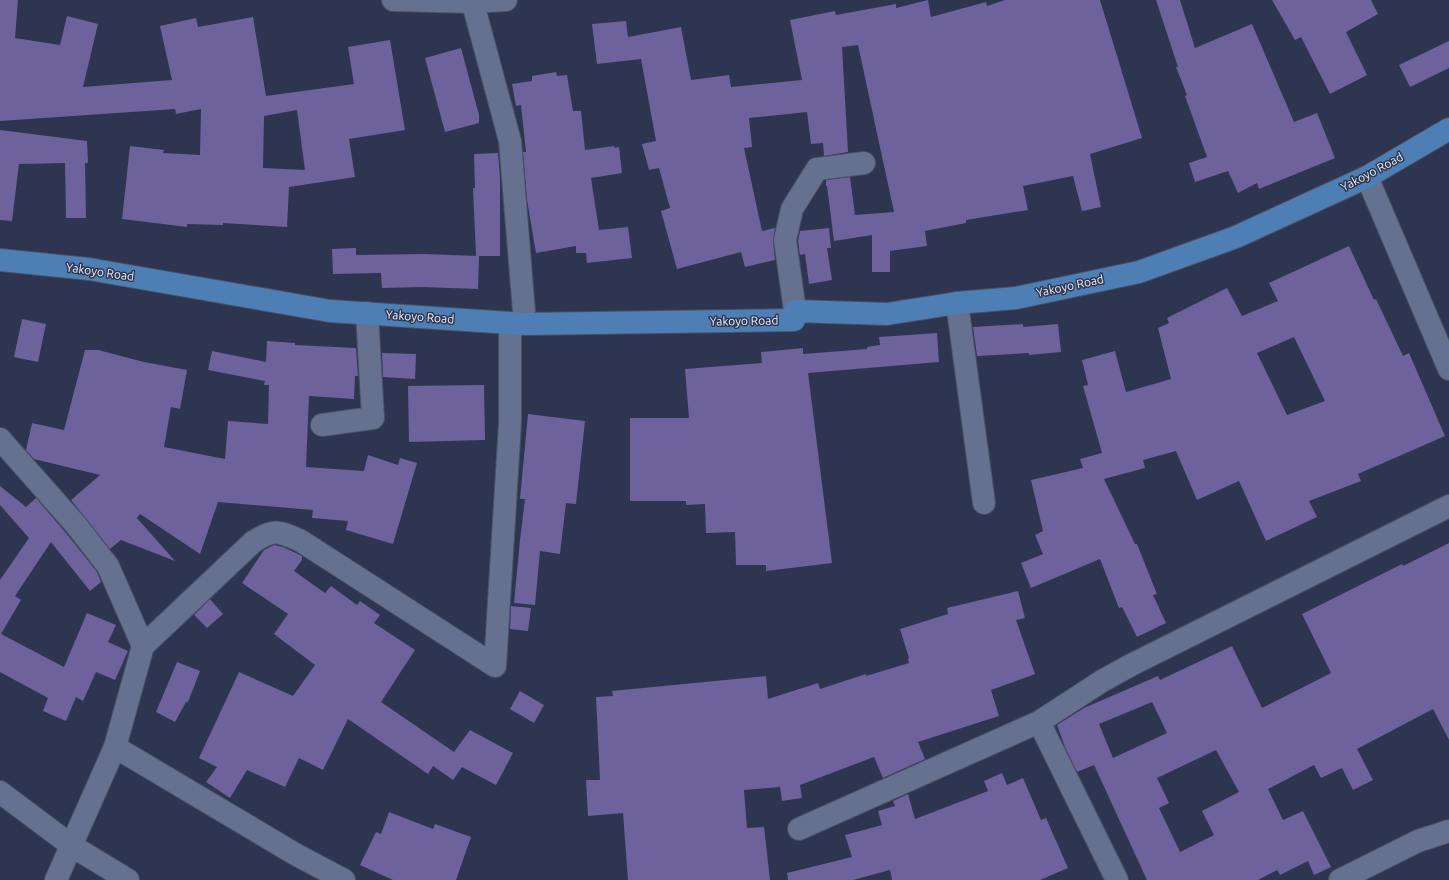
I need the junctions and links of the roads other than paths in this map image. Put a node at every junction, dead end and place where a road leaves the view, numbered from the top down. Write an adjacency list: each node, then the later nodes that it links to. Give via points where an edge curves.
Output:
1 (393, 0): 3 (street)
2 (506, 0): 3 (street)
3 (473, 1): 11 (street, via 510,141)
4 (1449, 129): 6 (main road, Yakoyo Road)
5 (864, 163): 9 (street, via 817,169 792,209 785,240)
6 (1367, 176): 8 (main road, Yakoyo Road, via 1236,237 1139,272 1016,298); 12 (street)
7 (0, 260): 10 (main road, Yakoyo Road, via 89,269 330,311)
8 (957, 303): 9 (main road, Yakoyo Road, via 887,314); 15 (street)
9 (795, 311): 11 (main road, Yakoyo Road, via 794,320)
10 (367, 313): 11 (main road, Yakoyo Road); 13 (street, via 373,418)
11 (517, 323): 17 (street, via 495,666 301,542 280,532 265,534 253,542)
12 (1449, 369)
13 (322, 425)
14 (0, 439): 17 (street, via 76,525 108,566)
15 (984, 503)
16 (1449, 506): 18 (street, via 1131,666)
17 (143, 646): 19 (street)
18 (1040, 722): 21 (street); 27 (street)
19 (115, 747): 23 (street); 26 (street, via 295,854)
20 (0, 792): 23 (street)
21 (798, 828)
22 (1449, 831): 28 (street, via 1418,841)
23 (72, 846): 24 (street); 25 (street)
24 (56, 880)
25 (128, 880)
26 (344, 880)
27 (1118, 880)
28 (1340, 880)

